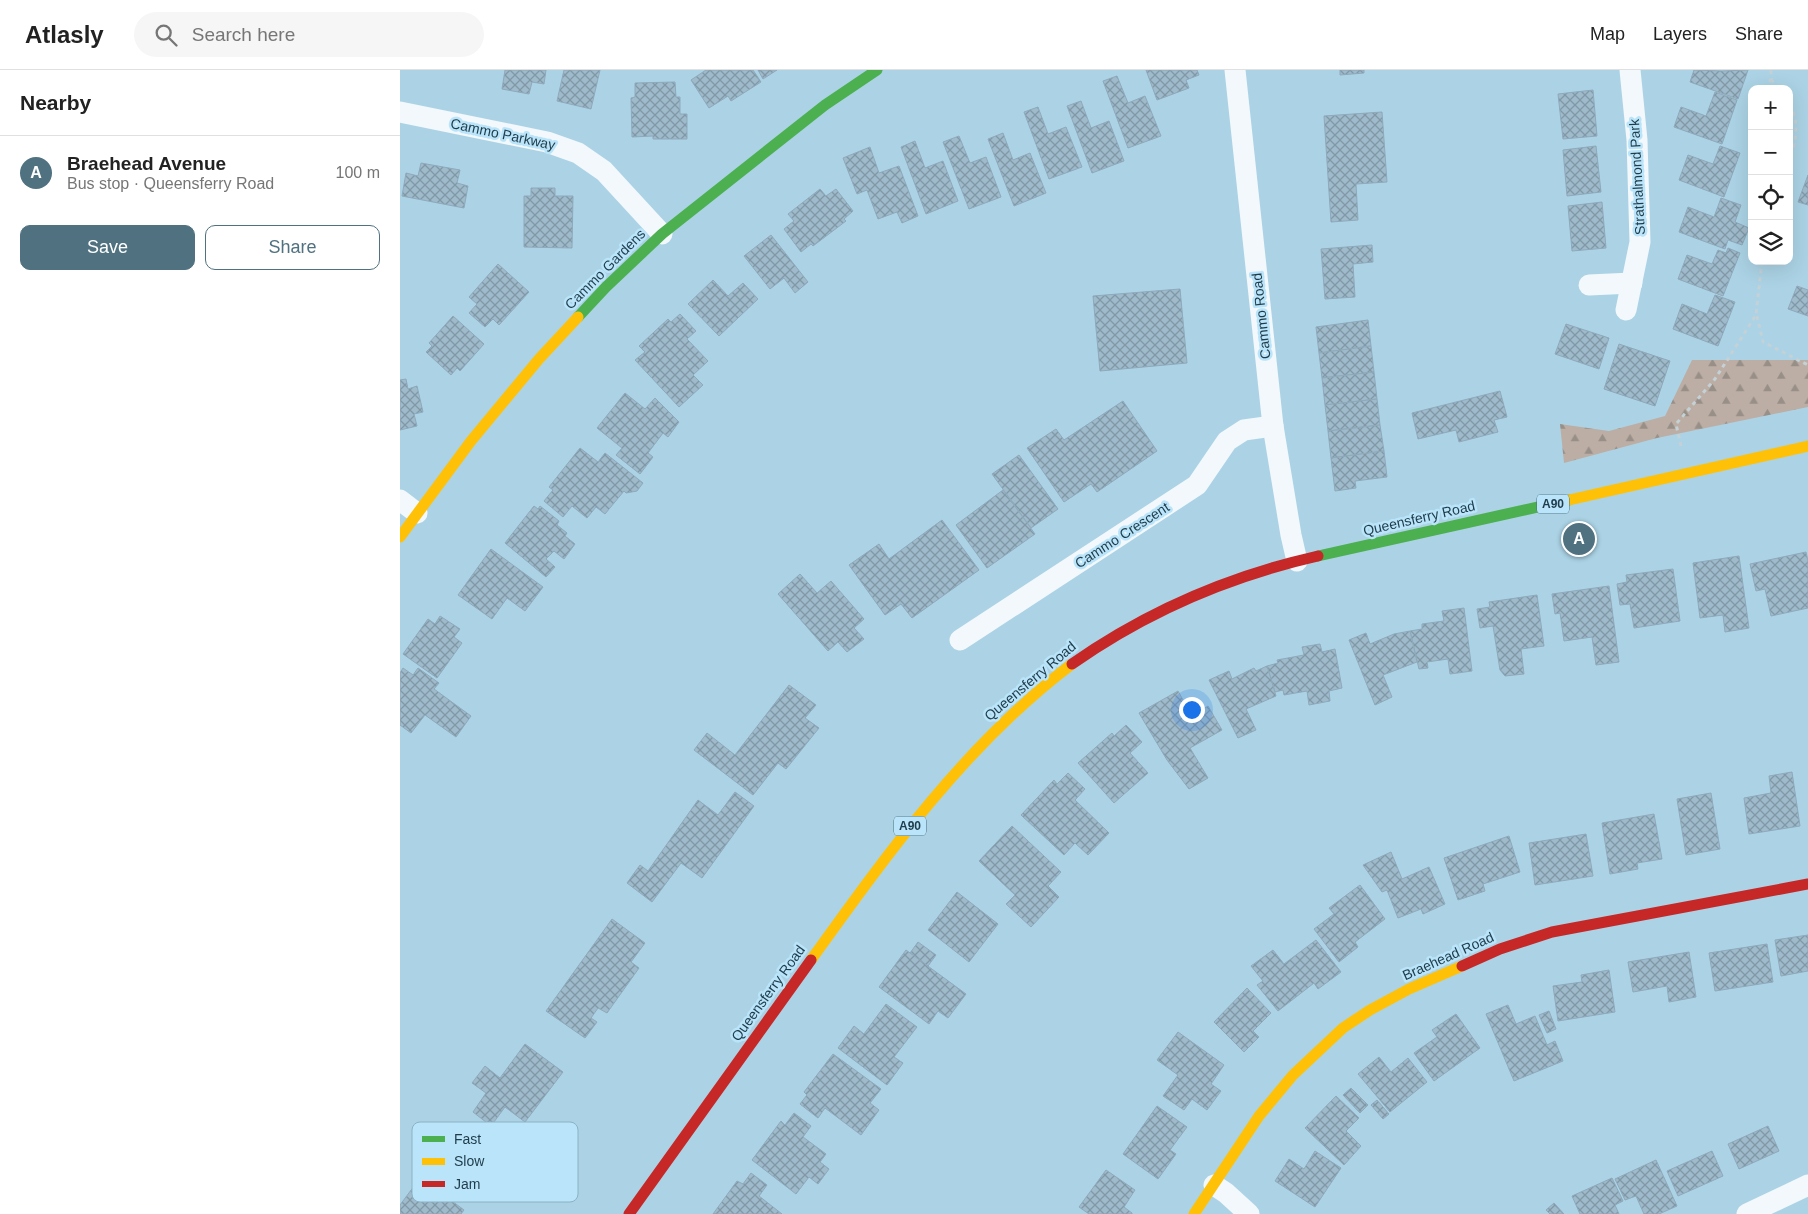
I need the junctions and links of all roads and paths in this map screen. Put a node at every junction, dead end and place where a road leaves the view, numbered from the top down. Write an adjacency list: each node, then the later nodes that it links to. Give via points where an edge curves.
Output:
1 (877, 70): 11 (main road, Cammo Gardens, via 824,105)
2 (1235, 70): 18 (street, Cammo Road)
3 (1630, 70): 13 (street, Strathalmond Park, via 1637,140 1640,242)
4 (1771, 70): 5 (path)
5 (1771, 79): 6 (path); 7 (path)
6 (1768, 85)
7 (1775, 85)
8 (1793, 111): 10 (path, via 1796,143)
9 (400, 112): 11 (street, Cammo Parkway, via 547,142 578,153 604,171)
10 (1793, 151)
11 (662, 234): 22 (main road, Cammo Gardens, via 606,287 539,359)
12 (1762, 265): 16 (path)
13 (1632, 283): 14 (street); 15 (street, Strathalmond Park)
14 (1589, 285)
15 (1626, 310)
16 (1756, 315): 17 (path, via 1763,342); 20 (path, via 1715,379 1676,424)
17 (1808, 364)
18 (1273, 426): 24 (street, Cammo Road); 25 (street, Cammo Crescent, via 1244,430 1227,441 1197,485)
19 (1808, 446): 20 (main road, Queensferry Road / A90)
20 (1689, 473): 24 (main road, Queensferry Road / A90)
21 (400, 500): 22 (street)
22 (417, 513): 23 (main road, Cammo Gardens)
23 (400, 537)
24 (1297, 561): 29 (main road, Queensferry Road / A90, via 1230,581 1104,642 1048,682 990,735 913,822)
25 (960, 640)
26 (1808, 884): 28 (main road, Braehead Road, via 1552,932 1500,949 1409,989 1344,1028 1300,1068 1259,1116)
27 (1808, 1185): 32 (street)
28 (1214, 1186): 30 (main road, Braehead Road); 31 (street)
29 (629, 1214)
30 (1194, 1214)
31 (1248, 1214)
32 (1746, 1214)

